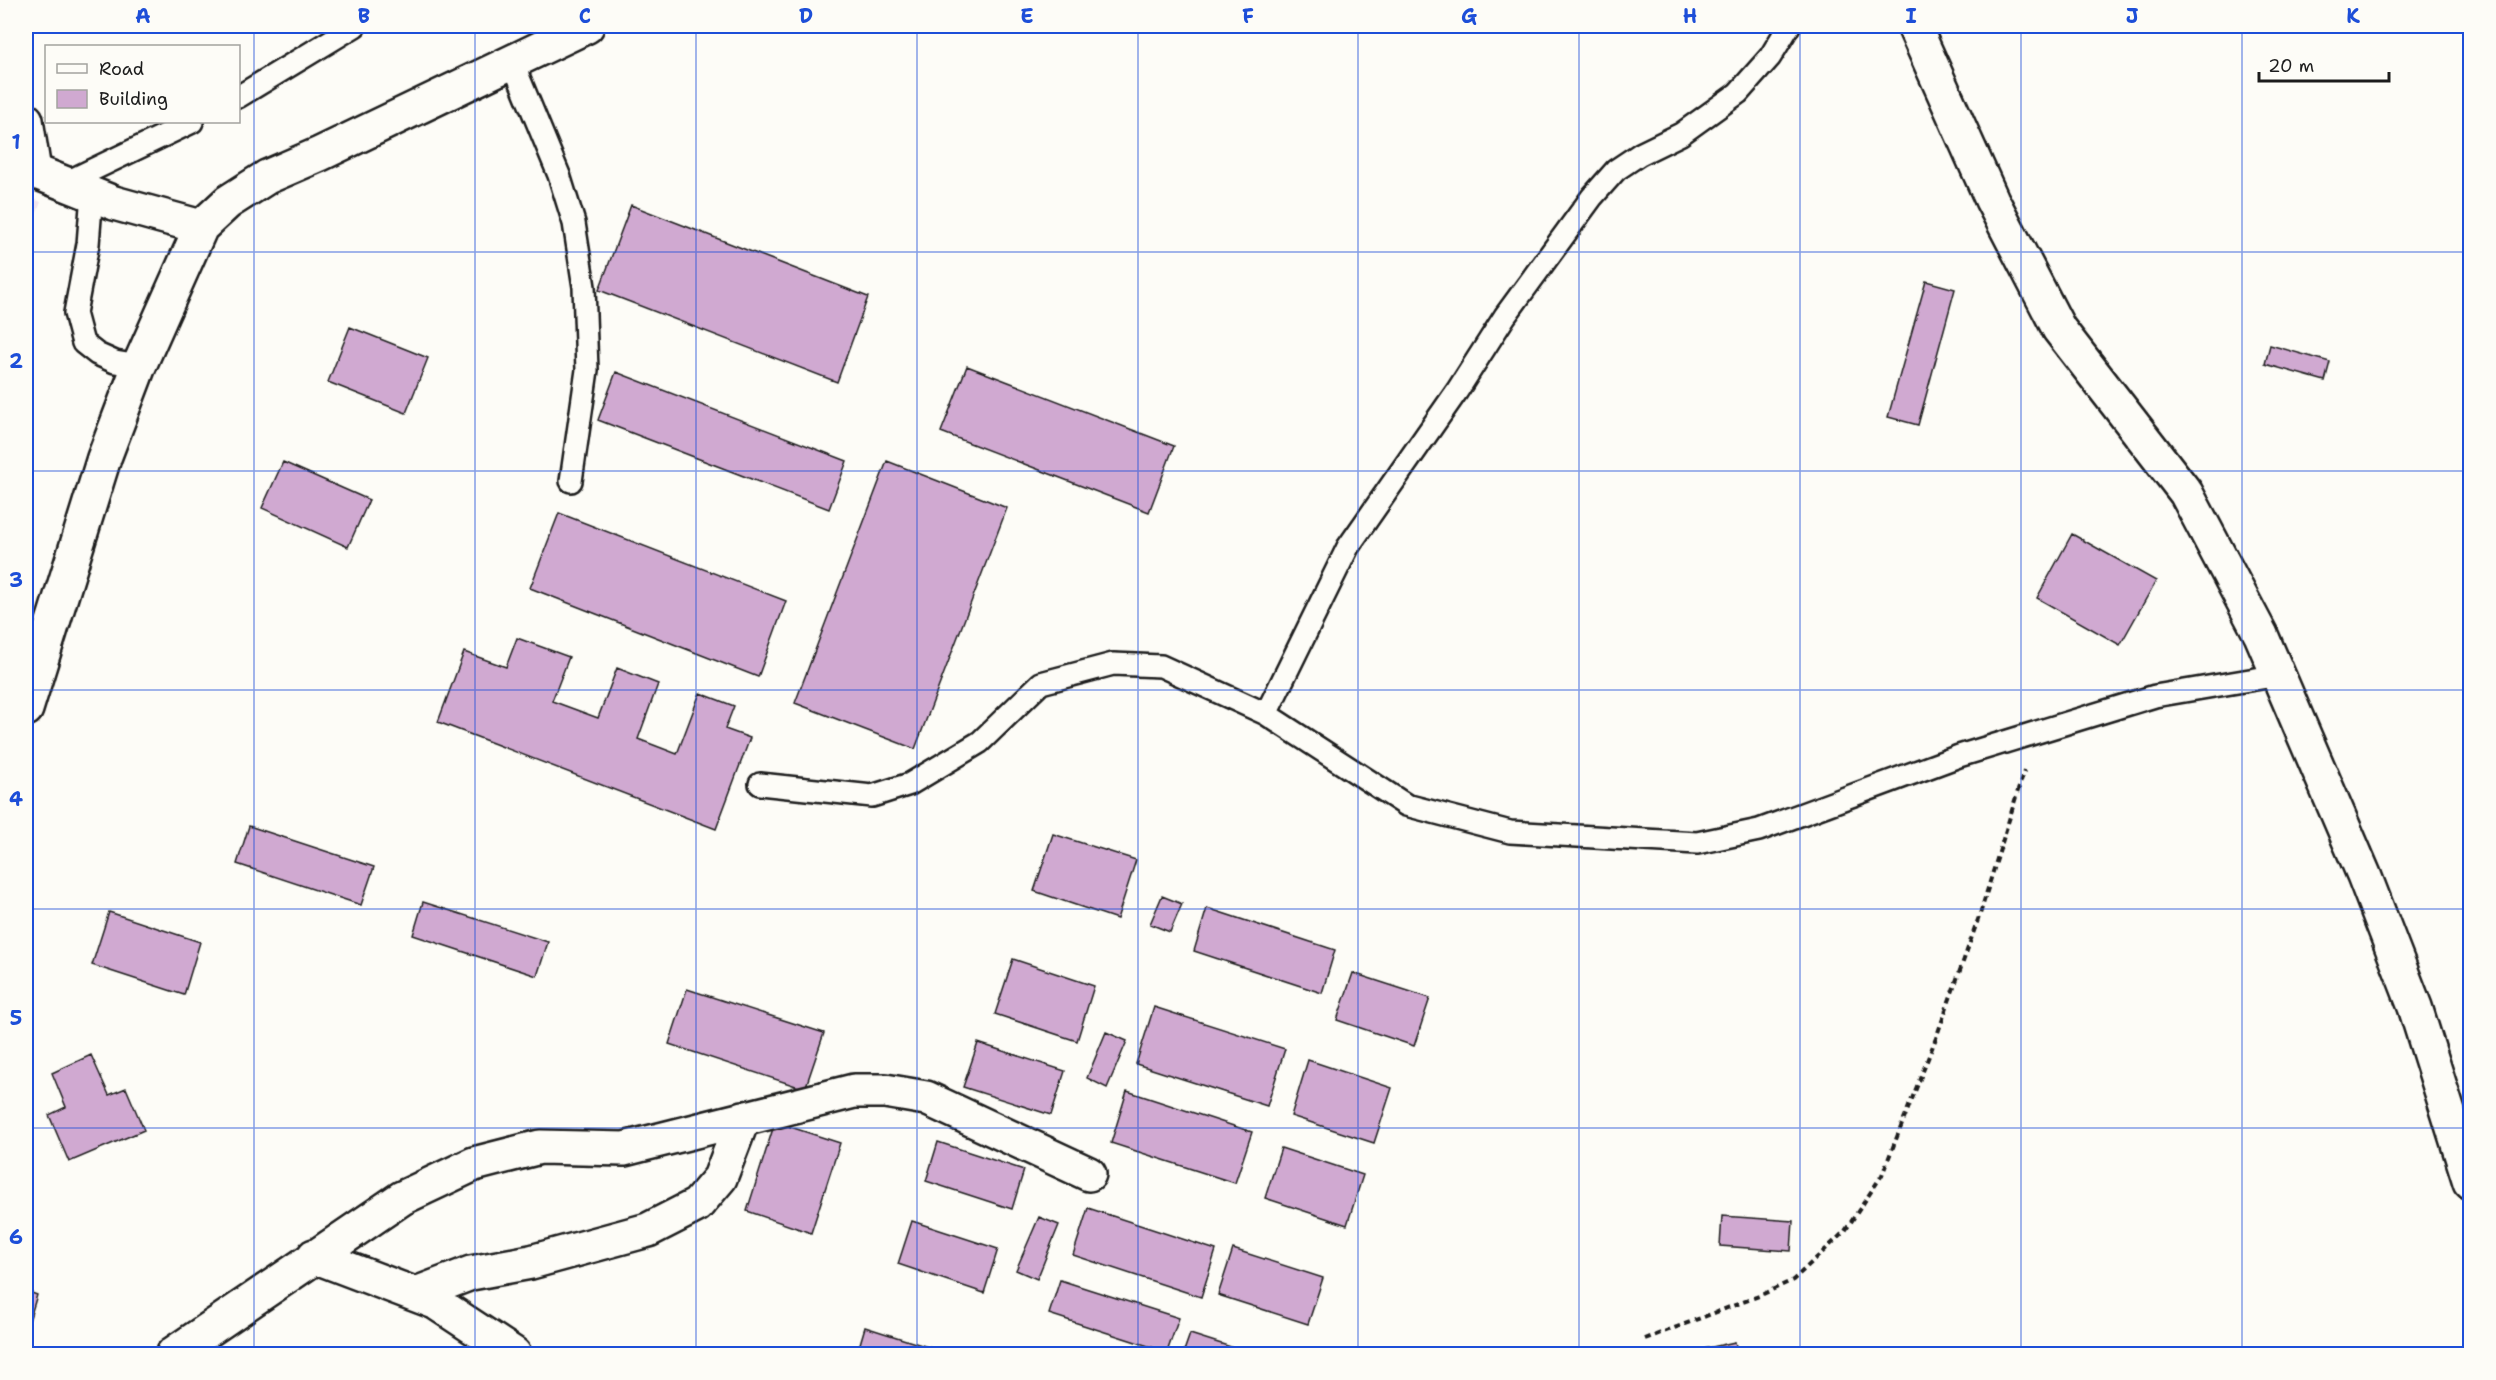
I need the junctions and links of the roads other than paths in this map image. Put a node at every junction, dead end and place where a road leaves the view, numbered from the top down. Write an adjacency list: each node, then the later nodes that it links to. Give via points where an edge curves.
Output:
1 (355, 26): 6 (lane)
2 (587, 26): 5 (street)
3 (1789, 26): 16 (lane, via 1770,57 1738,93 1681,134 1616,170 1592,197 1505,316 1348,547)
4 (1914, 26): 14 (street, via 1992,200 2059,329 2186,493)
5 (512, 61): 11 (street, via 267,177 228,202); 13 (lane, via 559,174 574,224 584,287 587,370)
6 (240, 96)
7 (26, 120): 9 (street)
8 (190, 123): 10 (lane)
9 (30, 169): 10 (street)
10 (78, 189): 11 (street); 12 (lane, via 88,244 75,313 84,343 115,362)
11 (201, 227): 12 (street)
12 (139, 366): 15 (street, via 104,458)
13 (572, 481)
14 (2279, 675): 16 (lane, via 2156,696 1959,756 1759,830 1697,843 1510,832 1406,805); 20 (street, via 2415,1007)
15 (26, 709)
16 (1266, 714): 17 (lane, via 1161,666 1113,664 1041,682 980,742 910,784 872,796)
17 (760, 784)
18 (743, 1118): 19 (street, via 854,1090 885,1091 926,1098); 21 (street, via 624,1149 540,1147 474,1164 402,1198); 22 (street, via 720,1178 697,1205 648,1230 542,1259 471,1273)
19 (1089, 1174)
20 (2470, 1182)
21 (314, 1256): 22 (street); 23 (street)
22 (416, 1294): 24 (street, via 435,1302)
23 (173, 1354)
24 (514, 1354)

